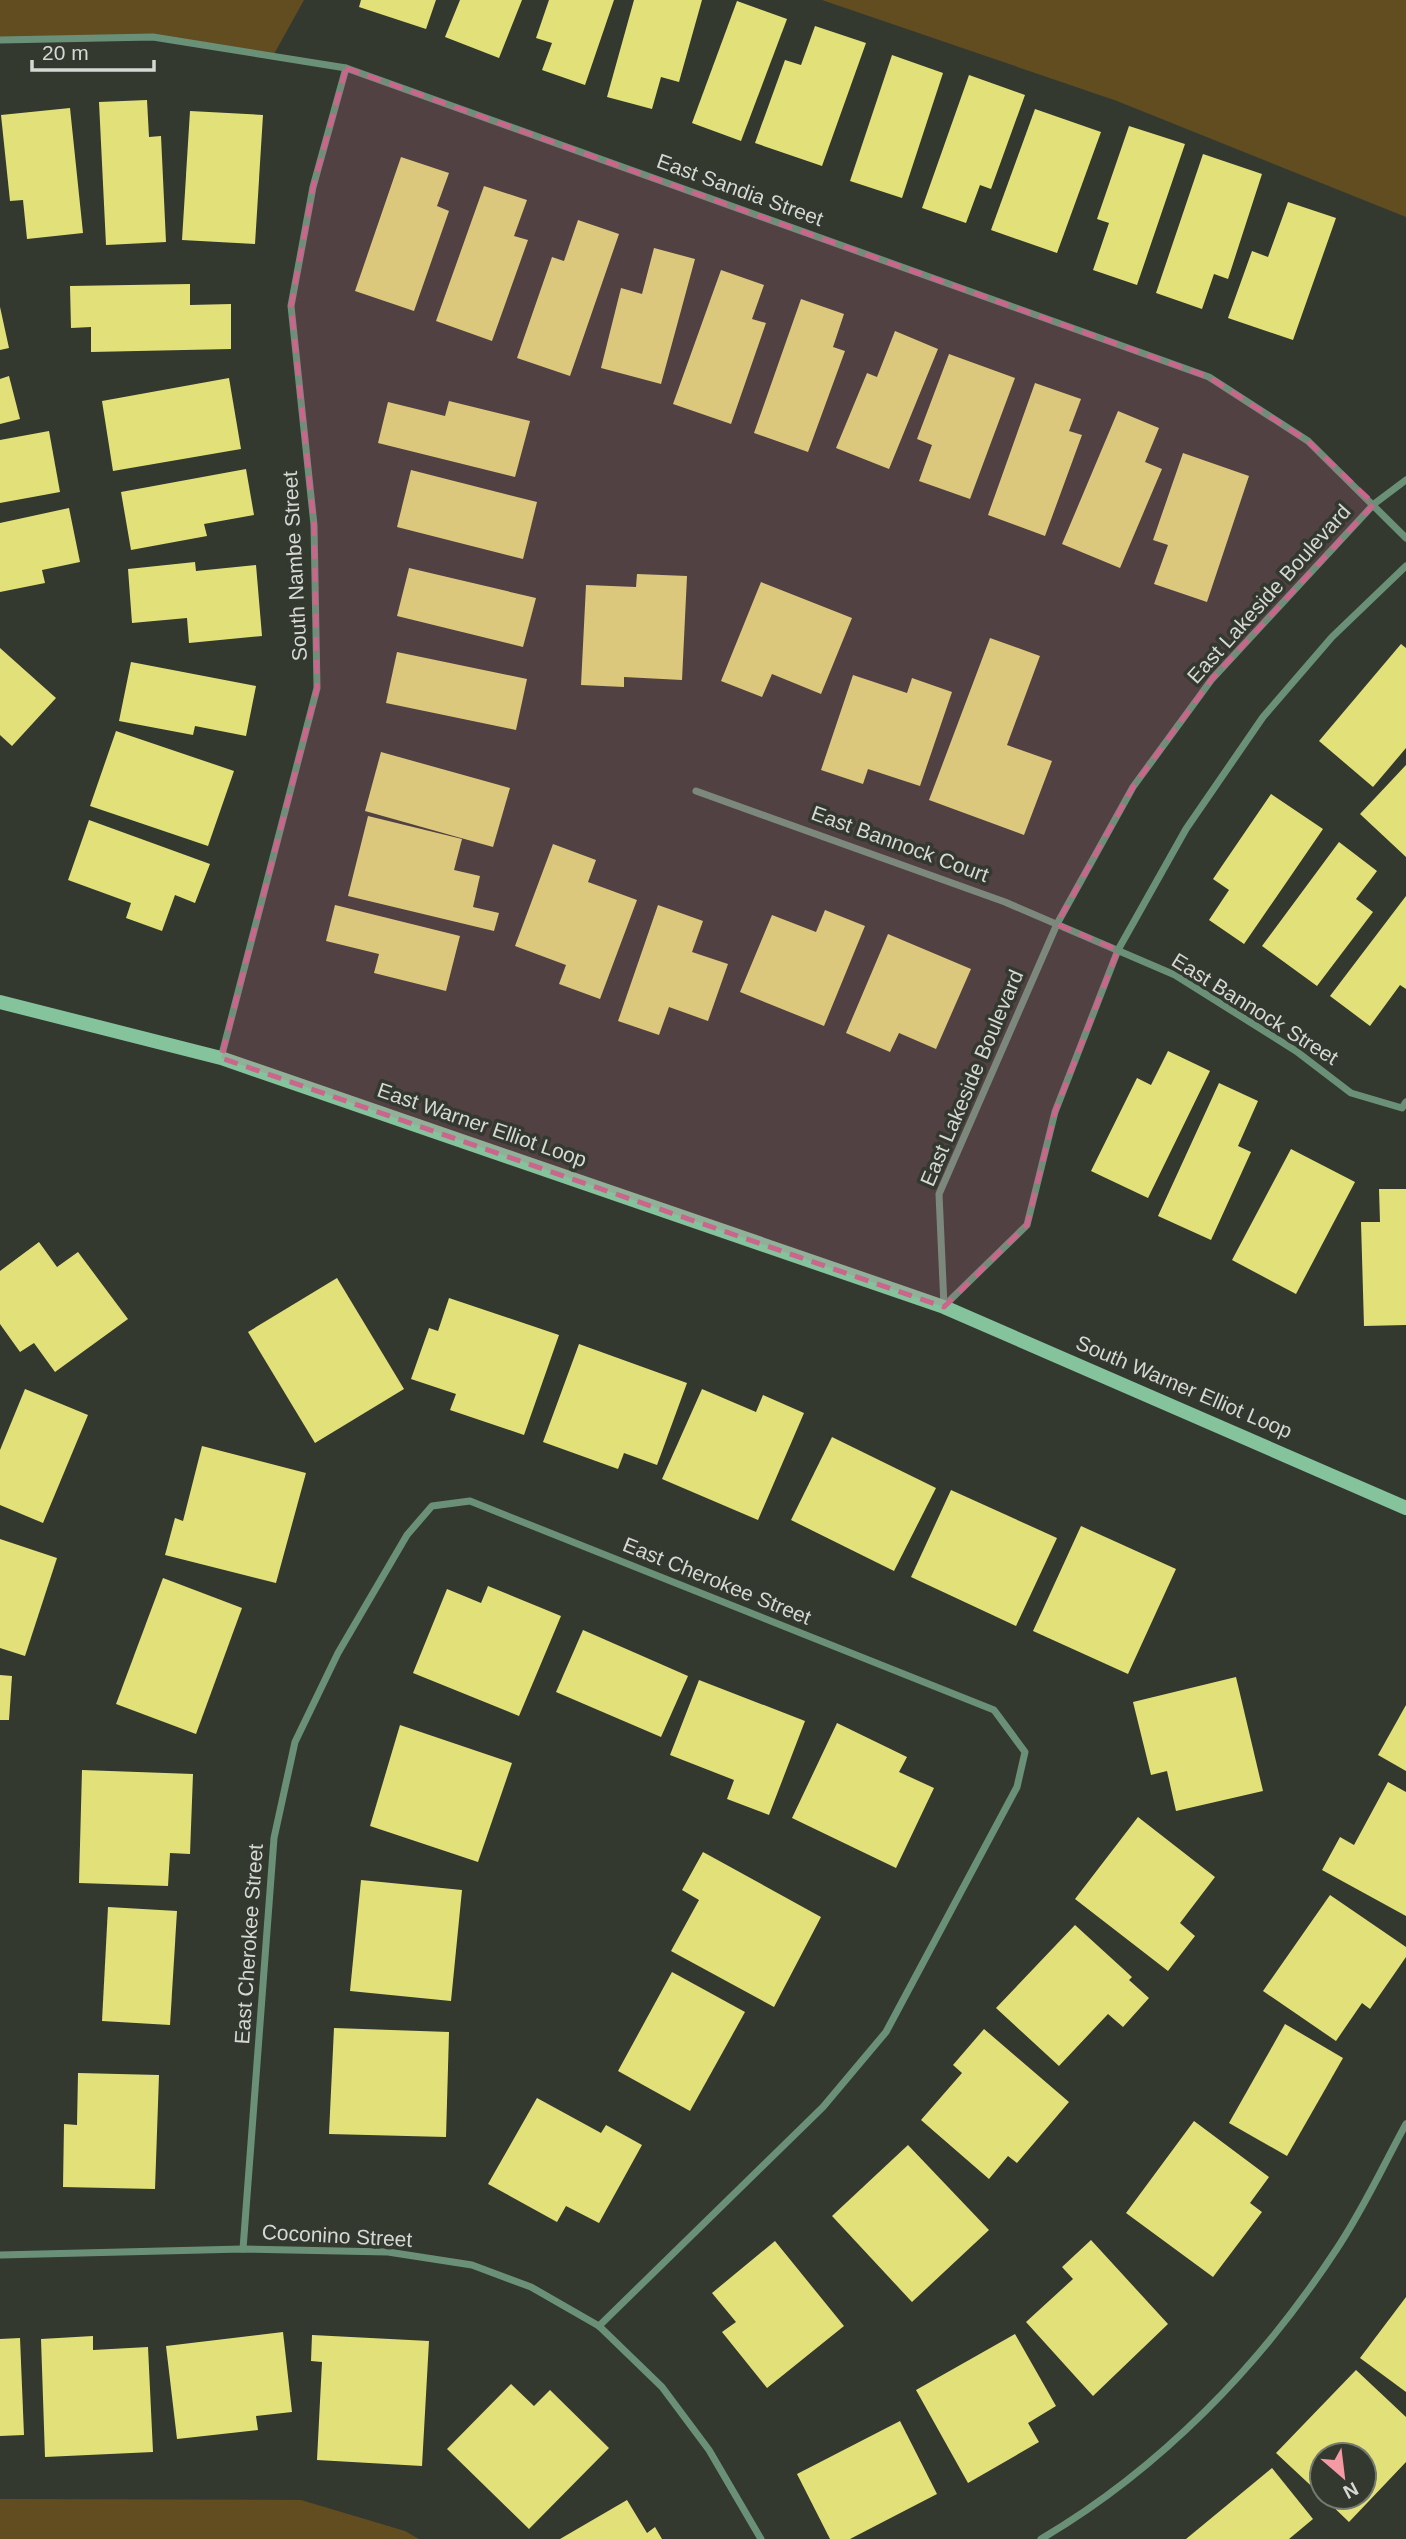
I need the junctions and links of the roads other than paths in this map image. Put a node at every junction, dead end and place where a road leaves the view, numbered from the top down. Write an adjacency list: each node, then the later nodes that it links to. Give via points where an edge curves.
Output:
1 (0, 40): 2 (street, East Sandia Street, via 153,37)
2 (346, 68): 4 (street, East Sandia Street, via 1209,377 1308,441); 12 (street, South Nambe Street, via 313,187 291,306 314,525 317,688)
3 (1406, 480): 4 (street, East Lakeside Boulevard)
4 (1374, 504): 5 (street, East Sandia Street); 8 (street, East Lakeside Boulevard, via 1212,679 1133,787)
5 (1406, 538)
6 (1406, 566): 10 (street, via 1332,637 1263,717 1186,829)
7 (696, 791): 8 (street, East Bannock Court)
8 (1057, 924): 9 (street, East Bannock Court); 14 (street, East Lakeside Boulevard, via 939,1194)
9 (1089, 937): 10 (street, East Bannock Street)
10 (1118, 950): 13 (street, East Bannock Street, via 1175,975 1296,1051 1351,1093); 14 (street, via 1055,1112 1027,1225)
11 (0, 1002): 12 (main road, East Warner Elliot Loop)
12 (221, 1058): 14 (main road, East Warner Elliot Loop)
13 (1404, 1105)
14 (944, 1307): 15 (main road, South Warner Elliot Loop)
15 (1406, 1508)
16 (1406, 2124): 21 (street, via 1337,2249 1270,2340 1185,2433 1093,2509)
17 (243, 2249): 18 (street, Coconino Street); 19 (street, Coconino Street, via 388,2252 472,2265 531,2287); 19 (street, East Cherokee Street, via 274,1838 295,1742 338,1653 407,1535 432,1506 470,1501 994,1710 1025,1752 1017,1787 886,2032 823,2108)
18 (0, 2255)
19 (599, 2326): 20 (street, Coconino Street, via 662,2387 709,2450)
20 (761, 2539)
21 (1041, 2539)

